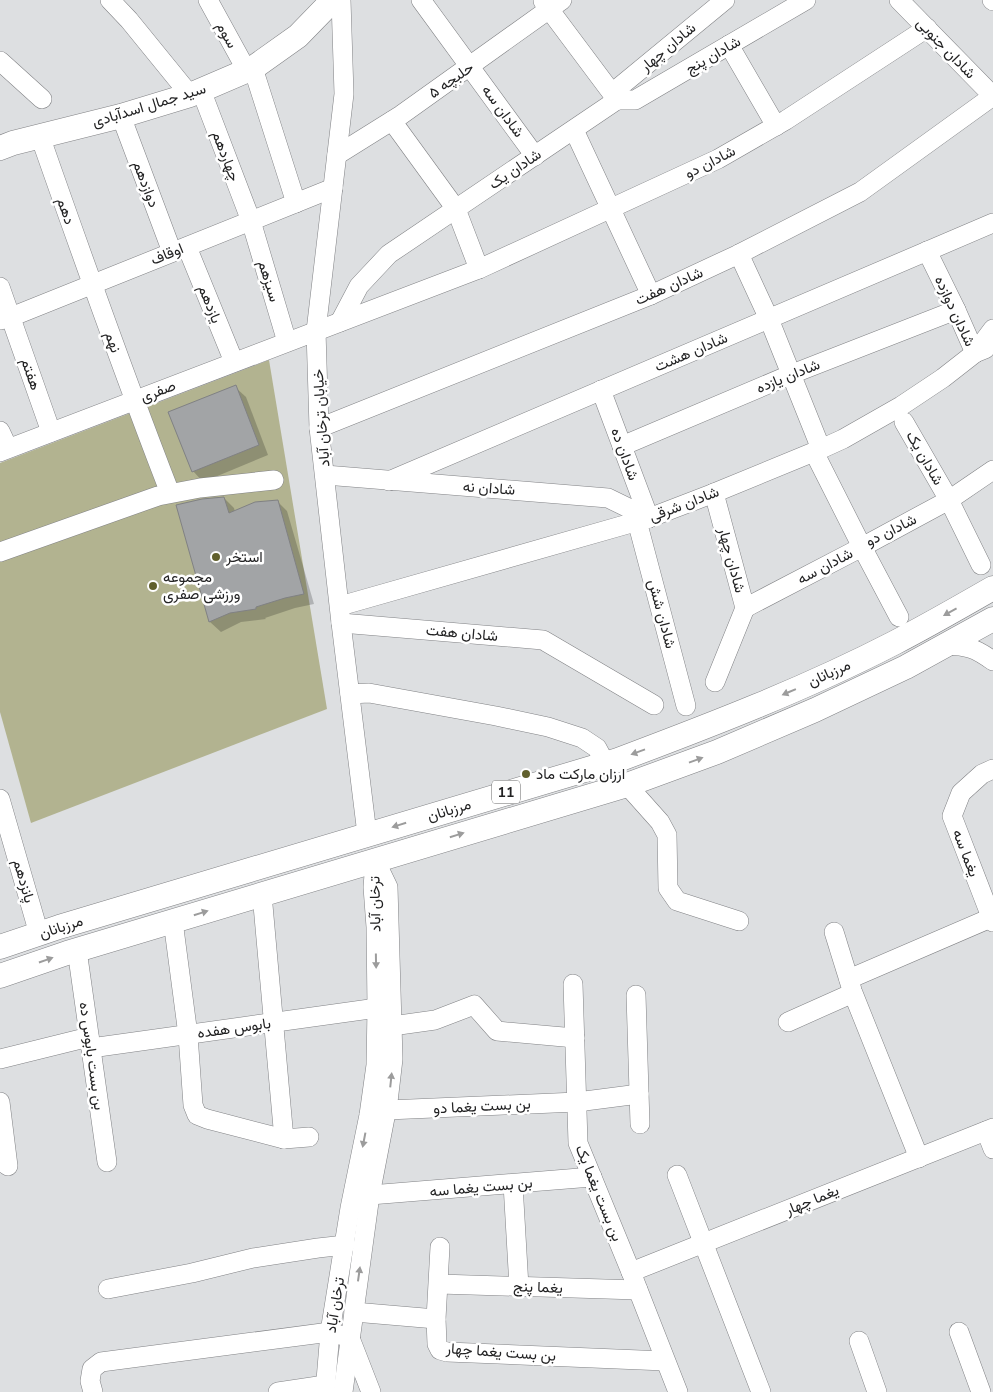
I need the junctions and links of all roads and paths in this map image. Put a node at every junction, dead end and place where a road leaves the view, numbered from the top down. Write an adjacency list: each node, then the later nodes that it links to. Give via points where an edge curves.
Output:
1 (110, 0): 15 (street, چهاردهم)
2 (208, 0): 14 (street, سوم)
3 (333, 0): 14 (main road, سید جمال اسدآبادی, via 298,36)
4 (340, 0): 25 (street, خیابان ترخان آباد, via 344,94)
5 (421, 0): 13 (street, شادان سه)
6 (725, 0): 17 (street, شادان چهار)
7 (806, 0): 11 (street, شادان پنج)
8 (899, 0): 10 (street, شادان جنوبی)
9 (551, 3): 13 (street, حلبچه ۵); 17 (street)
10 (927, 28): 16 (street, شادان جنوبی); 21 (street, شادان دو)
11 (729, 45): 17 (street, شادان پنج, via 635,100); 21 (street)
12 (0, 61): 18 (street)
13 (470, 66): 20 (street, حلبچه ۵); 26 (street, شادان سه)
14 (250, 70): 15 (main road, سید جمال اسدآبادی); 28 (street, سوم)
15 (195, 93): 19 (main road, سید جمال اسدآبادی); 31 (street, چهاردهم)
16 (993, 96): 35 (street, شادان هفت, via 860,192)
17 (614, 97): 22 (street, شادان یک)
18 (42, 99)
19 (121, 116): 23 (main road, سید جمال اسدآبادی); 33 (street, دوازدهم)
20 (392, 121): 25 (street, حلبچه ۵); 29 (street)
21 (776, 126): 30 (street, شادان دو, via 718,159)
22 (574, 130): 26 (street, شادان یک); 30 (street)
23 (40, 136): 24 (main road, سید جمال اسدآبادی); 37 (street, دهم)
24 (4, 145)
25 (337, 155): 27 (street, خیابان ترخان آباد)
26 (535, 156): 29 (street, شادان یک)
27 (333, 188): 28 (street, اوقاف); 45 (street, خیابان ترخان آباد)
28 (296, 203): 31 (street, اوقاف)
29 (456, 209): 36 (street); 43 (street, شادان یک, via 389,254 359,286)
30 (610, 209): 36 (street, شادان دو); 39 (street)
31 (251, 221): 33 (street, اوقاف); 46 (street, سیزهم)
32 (993, 223): 34 (street, شادان هشت)
33 (179, 249): 37 (street, اوقاف); 49 (street, یازدهم)
34 (927, 251): 40 (street, شادان دوازده); 42 (street, شادان هشت)
35 (739, 254): 39 (street, شادان هفت); 42 (street, شادان دو)
36 (479, 269): 43 (street, شادان دو)
37 (91, 285): 41 (street, اوقاف); 52 (street, نهم)
38 (0, 286): 41 (street, هفتم)
39 (651, 295): 54 (street, شادان هفت)
40 (956, 310): 48 (street, شادان دوازده); 50 (street, شادان یازده)
41 (5, 318): 56 (street, هفتم)
42 (768, 319): 50 (street, شادان دو); 51 (street, شادان هشت)
43 (340, 322): 45 (street, شادان دو)
44 (993, 329): 48 (street, شادان شرقی)
45 (316, 331): 46 (street, صفری); 54 (street, خیابان ترخان آباد)
46 (287, 342): 49 (street, صفری)
47 (993, 346): 48 (street, شادان دوازده)
48 (975, 353): 59 (street, شادان شرقی, via 901,406)
49 (234, 362): 52 (street, صفری)
50 (792, 374): 57 (street, شادان یازده); 59 (street, شادان دو)
51 (601, 390): 57 (street, شادان ده); 63 (street, شادان هشت)
52 (134, 400): 56 (street, صفری); 65 (street, نهم)
53 (904, 422): 66 (street, شادان یک)
54 (319, 428): 61 (street, خیابان ترخان آباد)
55 (0, 431): 58 (street)
56 (51, 432): 58 (street, صفری)
57 (622, 446): 67 (street, شادان ده)
58 (4, 450)
59 (817, 450): 64 (street, شادان شرقی); 68 (street, شادان دو)
60 (993, 470): 66 (street, شادان یک)
61 (325, 476): 63 (street, شادان نه); 73 (street, خیابان ترخان آباد)
62 (274, 480): 65 (street)
63 (389, 481): 67 (street, شادان نه, via 608,498)
64 (714, 493): 67 (street, شادان شرقی); 72 (street, شادان چهار)
65 (170, 494): 69 (street)
66 (949, 500): 68 (street, شادان دو); 70 (street)
67 (643, 520): 73 (street, شادان شرقی); 81 (street, شادان شش)
68 (862, 547): 72 (street, شادان سه); 74 (street, شادان سه)
69 (0, 552)
70 (981, 565)
71 (993, 588): 82 (main road, مرزبانان / 11, one-way to 82, via 894,643 804,685 707,726)
72 (745, 608): 78 (street, شادان چهار)
73 (340, 614): 79 (street, خیابان ترخان آباد); 80 (street, شادان هفت, via 544,640)
74 (899, 617)
75 (993, 619): 76 (main road, مرزبانان / 11)
76 (946, 645): 77 (street, via 977,650); 84 (main road, مرزبانان / 11, one-way to 76, via 717,752 815,710)
77 (993, 661)
78 (715, 682)
79 (350, 694): 82 (street, via 370,693 548,727 582,738 597,748); 86 (street, خیابان ترخان آباد)
80 (654, 704)
81 (686, 706)
82 (605, 763): 86 (main road, مرزبانان / 11, one-way to 86)
83 (993, 769): 89 (street, یغما سه, via 982,774 962,793 952,816)
84 (627, 785): 87 (main road, مرزبانان / 11, one-way to 84); 91 (street, via 660,822 667,835 668,888 677,901)
85 (0, 799): 93 (street, پانزدهم)
86 (367, 834): 87 (main road); 93 (main road, مرزبانان / 11)
87 (375, 860): 88 (main road, مرزبانان / 11); 100 (street, ترخان آباد, one-way to 100); 103 (street, ترخان آباد, via 388,887)
88 (262, 894): 90 (main road, مرزبانان / 11, one-way to 88); 101 (street)
89 (992, 919): 98 (street)
90 (173, 921): 95 (main road, مرزبانان / 11); 104 (street)
91 (739, 921)
92 (834, 932): 98 (street)
93 (39, 934): 94 (main road, مرزبانان / 11)
94 (0, 947)
95 (77, 950): 96 (main road, مرزبانان / 11, one-way to 95); 106 (street, بن بست بابوس ده)
96 (0, 976)
97 (573, 984): 105 (street, بن بست یغما یک)
98 (851, 986): 102 (street); 117 (street)
99 (636, 995): 108 (street)
100 (377, 1008): 101 (street, بابوس هفده); 125 (street, ترخان آباد, one-way to 125, via 376,1065)
101 (274, 1022): 104 (street, بابوس هفده); 115 (street)
102 (788, 1022)
103 (392, 1026): 105 (street, via 435,1020 474,1004 497,1031); 111 (street, ترخان آباد, one-way to 103, via 393,1059)
104 (188, 1035): 106 (street, بابوس هفده); 115 (street, via 193,1105 197,1115)
105 (575, 1038): 110 (street, بن بست یغما یک)
106 (90, 1043): 107 (street, بابوس هفده); 118 (street, بن بست بابوس ده)
107 (0, 1059)
108 (639, 1094): 110 (street, بن بست یغما دو); 112 (street)
109 (0, 1102): 119 (street)
110 (577, 1102): 111 (street, بن بست یغما دو); 121 (street, بن بست یغما یک, via 578,1143)
111 (386, 1110): 123 (street, ترخان آباد)
112 (640, 1124)
113 (990, 1130): 116 (street); 117 (street, یغما چهار)
114 (309, 1137): 115 (street)
115 (284, 1139)
116 (993, 1149)
117 (919, 1158): 124 (street, یغما چهار)
118 (107, 1162)
119 (8, 1166)
120 (677, 1175): 124 (street)
121 (592, 1177): 122 (street, بن بست یغما سه); 127 (street, بن بست یغما یک)
122 (513, 1184): 123 (street, بن بست یغما سه); 129 (street)
123 (370, 1195): 132 (street, ترخان آباد, one-way to 123)
124 (704, 1243): 127 (street, یغما چهار); 145 (street)
125 (344, 1245): 130 (street, via 253,1258); 134 (street, ترخان آباد)
126 (440, 1247): 128 (street, بن بست یغما چهار)
127 (631, 1272): 131 (street, بن بست یغما یک)
128 (438, 1284): 129 (street, یغما پنج); 133 (street, بن بست یغما چهار)
129 (519, 1287): 131 (street, یغما پنج)
130 (108, 1288)
131 (638, 1290): 138 (street, بن بست یغما یک)
132 (354, 1312): 133 (street); 136 (street, ترخان آباد)
133 (436, 1319): 138 (street, بن بست یغما چهار, via 437,1344 440,1350 447,1352)
134 (330, 1332): 136 (street); 139 (street, ترخان آباد); 140 (street, via 101,1362 92,1369 90,1382)
135 (959, 1332): 147 (street)
136 (350, 1338): 142 (street, ترخان آباد); 143 (street)
137 (859, 1341): 146 (street)
138 (665, 1360): 144 (street, بن بست یغما یک)
139 (325, 1388): 141 (street)
140 (93, 1392)
141 (278, 1392)
142 (343, 1392)
143 (371, 1392)
144 (678, 1392)
145 (761, 1392)
146 (877, 1392)
147 (981, 1392)

